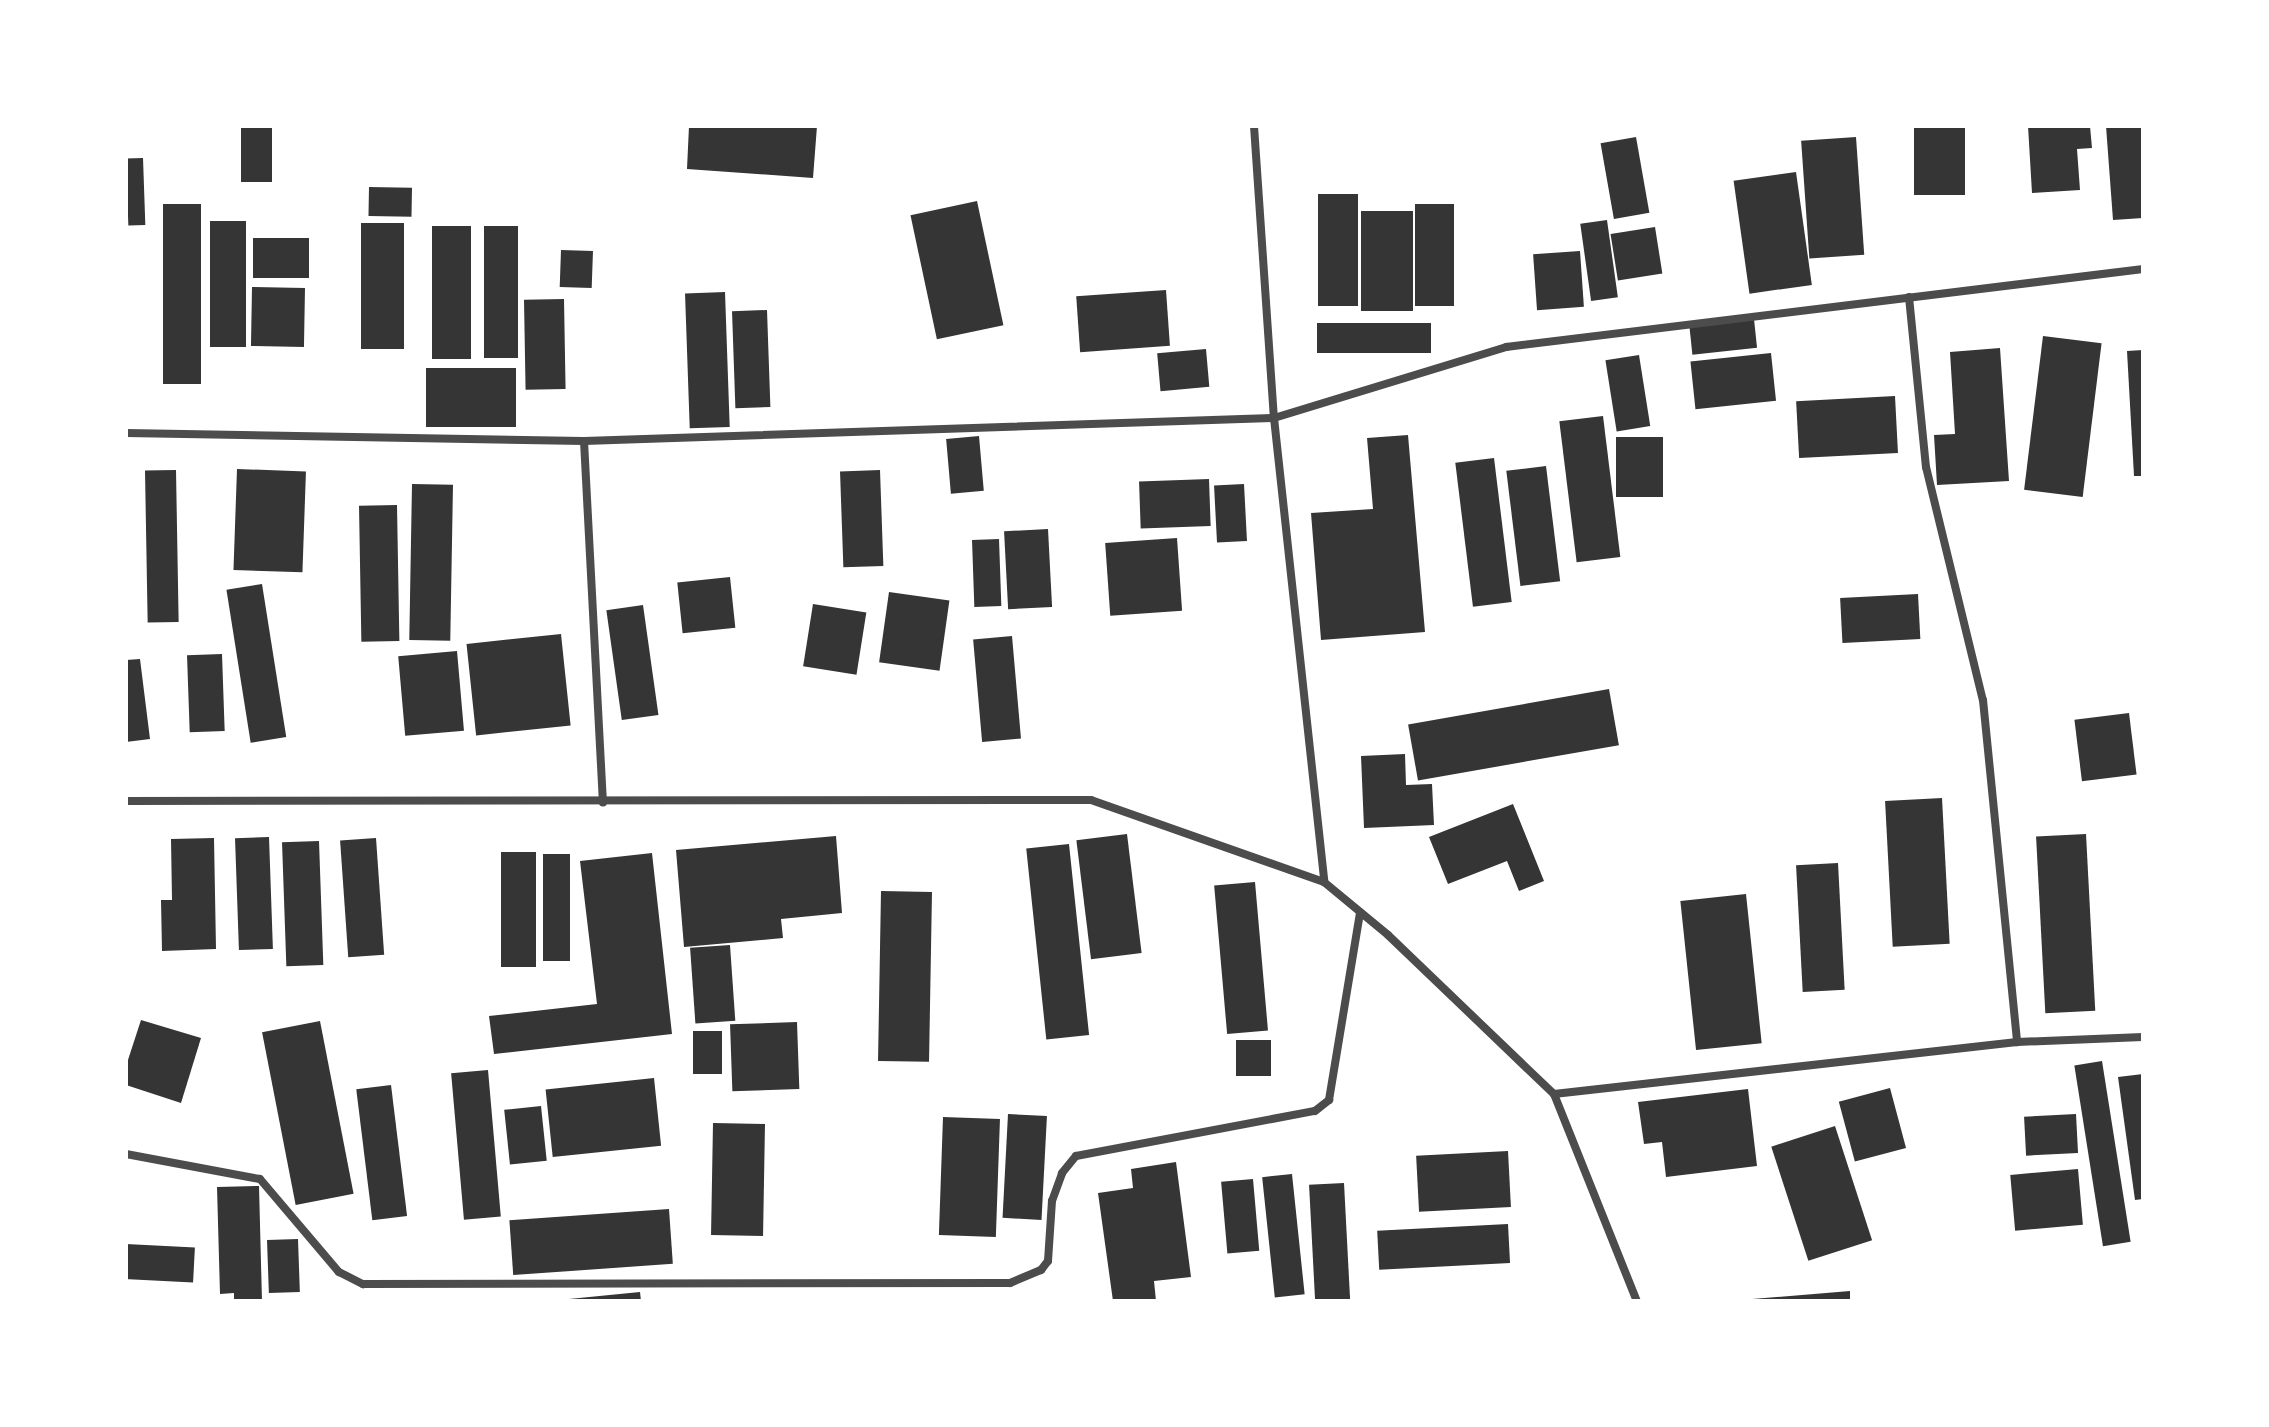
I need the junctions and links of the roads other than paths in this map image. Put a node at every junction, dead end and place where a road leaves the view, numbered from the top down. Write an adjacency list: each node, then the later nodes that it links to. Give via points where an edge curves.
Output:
1 (1254, 126): 4 (street)
2 (2143, 269): 3 (street)
3 (1909, 297): 4 (street, via 1506,347); 12 (street, via 1926,467 1983,700)
4 (1274, 418): 6 (street); 9 (street)
5 (126, 433): 6 (street)
6 (584, 441): 8 (street)
7 (126, 801): 8 (street)
8 (603, 803): 9 (street, via 1091,800)
9 (1324, 882): 10 (street)
10 (1360, 913): 13 (street); 14 (street, via 1329,1100 1315,1111 1076,1156 1062,1173 1052,1201 1048,1261 1041,1270 1010,1283 363,1284 339,1272 260,1179)
11 (2143, 1037): 12 (street)
12 (2017, 1042): 13 (street)
13 (1554, 1094): 15 (street)
14 (126, 1154)
15 (1637, 1301)

